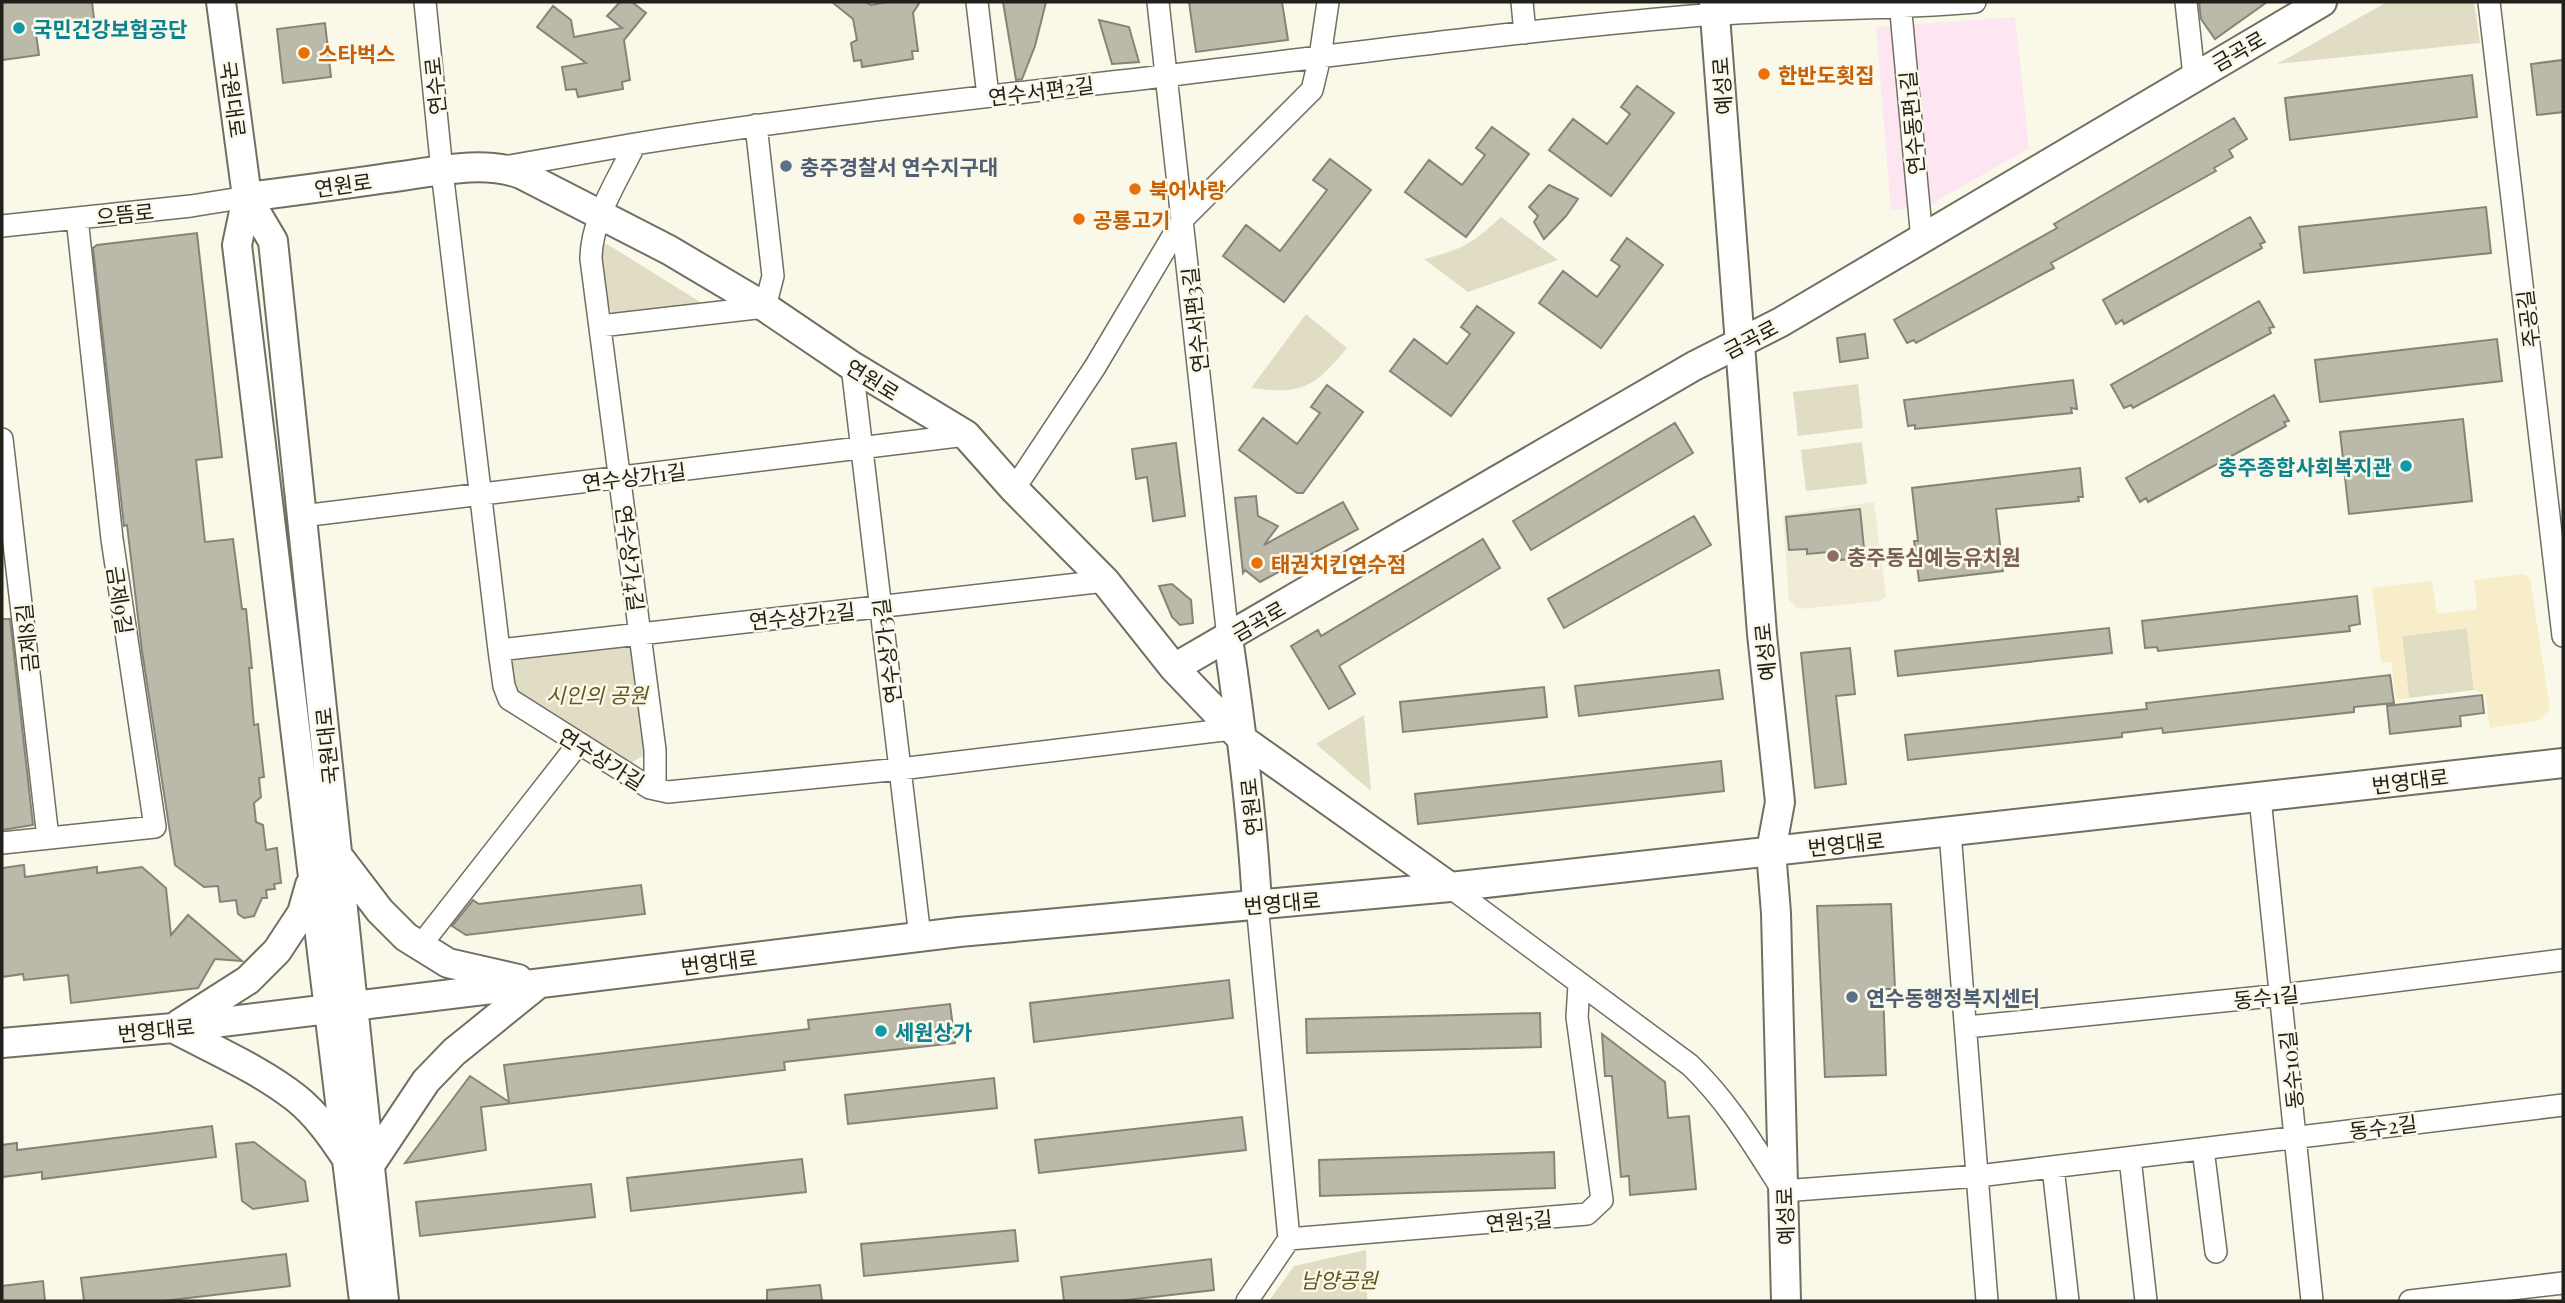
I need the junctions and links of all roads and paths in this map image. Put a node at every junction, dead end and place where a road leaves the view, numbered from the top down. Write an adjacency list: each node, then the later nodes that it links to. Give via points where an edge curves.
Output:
1 (221, 2): 22 (street, 국원대로)
2 (425, 2): 21 (street, 연수로)
3 (977, 2): 17 (street)
4 (1158, 2): 15 (street, 연수서편3길)
5 (1328, 2): 14 (street)
6 (1522, 2): 13 (street)
7 (1975, 2): 11 (street)
8 (2186, 2): 16 (street)
9 (2322, 2): 16 (street, 금곡로)
10 (2489, 2): 43 (street, 주공길)
11 (1900, 4): 12 (street); 27 (street, 연수동편1길)
12 (1715, 8): 13 (street, 연수서편2길); 30 (street, 예성로)
13 (1525, 33): 14 (street, 연수서편2길)
14 (1320, 57): 15 (street, 연수서편2길); 25 (street, via 1312,90)
15 (1167, 75): 17 (street, 연수서편2길); 25 (street, 연수서편3길)
16 (2194, 76): 27 (street, 금곡로)
17 (988, 96): 18 (street, 연수서편2길)
18 (756, 125): 19 (street, 연수서편2길); 28 (street, via 773,276)
19 (635, 144): 20 (street, 연수서편2길); 23 (street)
20 (504, 167): 21 (street, 연원로); 23 (street, 연원로)
21 (442, 171): 22 (street, 연원로); 38 (street, 연수상가길)
22 (247, 197): 24 (street, 으뜸로); 39 (street, 국원대로, via 273,241); 58 (street, 국원대로, via 237,245)
23 (600, 215): 28 (street, 연원로); 29 (street, 연수상가4길, via 591,246)
24 (77, 218): 26 (street, 으뜸로); 54 (street, 금제9길, via 112,539 155,827)
25 (1183, 219): 36 (street, via 1095,367); 44 (street, 연수서편3길)
26 (2, 226)
27 (1922, 240): 30 (street, 금곡로)
28 (765, 307): 29 (street); 31 (street, 연원로)
29 (600, 326): 35 (street, 연수상가4길)
30 (1740, 345): 44 (street, 금곡로, via 1694,366); 56 (street, 예성로, via 1780,802)
31 (852, 366): 32 (street, 연원로); 34 (street, 연수상가3길)
32 (966, 435): 34 (street, 연수상가1길); 36 (street, 연원로)
33 (2, 439): 37 (street, 금제8길)
34 (860, 447): 35 (street, 연수상가1길); 41 (street, 연수상가3길)
35 (621, 478): 38 (street, 연수상가1길); 42 (street, 연수상가4길)
36 (1014, 489): 40 (street, 연원로)
37 (5, 492): 54 (street, 금제8길)
38 (481, 495): 39 (street, 연수상가1길); 45 (street, 연수상가길)
39 (302, 516): 57 (street, 국원대로)
40 (1105, 582): 41 (street, 연수상가2길); 46 (street, 연원로)
41 (881, 607): 42 (street, 연수상가2길); 50 (street, 연수상가3길)
42 (640, 632): 45 (street, 연수상가2길); 51 (street, 연수상가4길, via 655,750)
43 (2563, 636)
44 (1227, 638): 46 (street, 금곡로); 47 (street)
45 (499, 650): 48 (street, 연수상가길, via 509,699)
46 (1174, 668): 47 (street, 연원로)
47 (1237, 734): 50 (street, 연수상가길); 59 (street); 60 (street, 연원로, via 1254,848)
48 (579, 743): 51 (street, 연수상가길); 62 (street)
49 (2563, 763): 52 (street, 번영대로)
50 (900, 769): 51 (street, 연수상가길, via 668,792); 61 (street, 연수상가3길)
51 (655, 789)
52 (2260, 798): 53 (street, 번영대로); 66 (street, 동수10길)
53 (1950, 832): 56 (street, 번영대로); 68 (street)
54 (48, 838): 55 (street, 금제9길)
55 (2, 843)
56 (1771, 851): 59 (street, 번영대로); 78 (street, 예성로)
57 (338, 856): 62 (street, via 380,911); 67 (street, 국원대로)
58 (312, 876): 67 (street, 국원대로); 69 (street, via 302,913 277,951 248,980)
59 (1450, 887): 60 (street, 번영대로); 65 (street)
60 (1257, 904): 61 (street, 번영대로); 79 (street)
61 (920, 937): 64 (street, 번영대로)
62 (421, 946): 64 (street, via 448,963)
63 (2563, 960): 66 (street, 동수1길)
64 (538, 983): 67 (street, 번영대로); 75 (street, via 454,1052)
65 (1579, 985): 78 (street, via 1690,1065 1716,1091); 79 (street, 연원5길, via 1577,1017 1602,1200 1587,1214)
66 (2282, 995): 68 (street, 동수1길); 72 (street, 동수10길)
67 (341, 1008): 69 (street, 번영대로); 75 (street, 국원대로)
68 (1967, 1027): 77 (street)
69 (173, 1028): 70 (street, 번영대로); 75 (street, via 296,1098)
70 (2, 1043)
71 (2563, 1105): 72 (street, 동수2길)
72 (2296, 1136): 73 (street, 동수2길); 89 (street, 동수10길)
73 (2203, 1149): 74 (street, 동수2길); 80 (street)
74 (2130, 1158): 76 (street, 동수2길); 88 (street)
75 (358, 1161): 82 (street, 국원대로); 83 (street, 국원대로)
76 (2053, 1167): 77 (street, 동수2길); 87 (street)
77 (1978, 1176): 78 (street, 동수2길); 86 (street)
78 (1783, 1191): 85 (street, 예성로)
79 (1289, 1239): 84 (street)
80 (2216, 1252)
81 (2563, 1283): 90 (street)
82 (363, 1301)
83 (384, 1301)
84 (1247, 1301)
85 (1786, 1301)
86 (1987, 1301)
87 (2068, 1301)
88 (2146, 1301)
89 (2312, 1301)
90 (2410, 1301)

